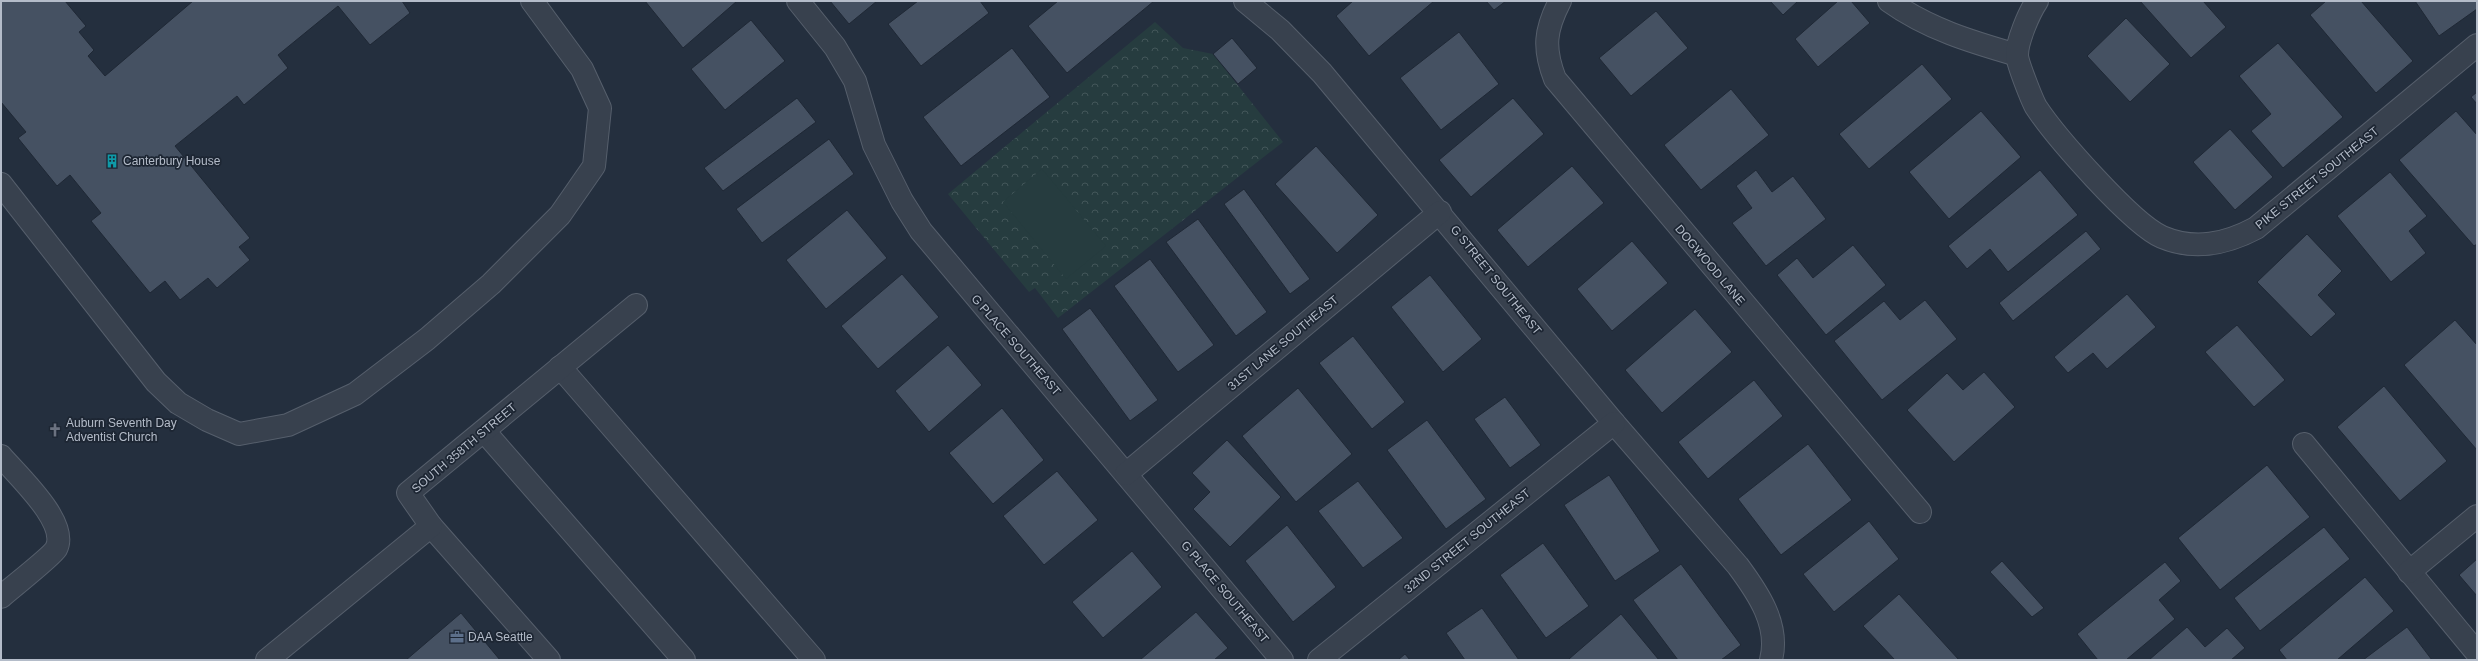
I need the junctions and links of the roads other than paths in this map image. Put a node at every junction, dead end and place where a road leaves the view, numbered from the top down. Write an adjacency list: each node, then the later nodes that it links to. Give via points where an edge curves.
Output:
1 (532, 1): 9 (street, via 582,69 600,108 594,166 560,215 490,284 427,339 355,394 288,425 239,434 207,420 178,403 156,382)
2 (798, 1): 17 (street, G PLACE SOUTHEAST, via 835,47 856,81 874,146 902,201 921,231)
3 (1246, 1): 10 (street, G STREET SOUTHEAST, via 1280,30 1322,73)
4 (1560, 1): 18 (street, DOGWOOD LANE, via 1549,27 1546,46 1555,79)
5 (1889, 1): 8 (street, via 1940,31)
6 (2037, 1): 8 (street, via 2024,29)
7 (2477, 45): 8 (street, PIKE STREET SOUTHEAST, via 2256,228 2227,241 2200,245 2162,237 2127,210 2051,128 2035,105)
8 (2017, 55)
9 (1, 184)
10 (1440, 212): 13 (street, G STREET SOUTHEAST); 17 (street, 31ST LANE SOUTHEAST)
11 (636, 305): 12 (street, SOUTH 358TH STREET)
12 (560, 367): 14 (street, SOUTH 358TH STREET); 27 (street)
13 (1614, 423): 29 (street, 32ND STREET SOUTHEAST); 30 (street, G STREET SOUTHEAST, via 1751,584 1769,617 1774,648)
14 (484, 430): 20 (street, SOUTH 358TH STREET, via 408,493); 26 (street)
15 (2304, 444): 21 (street)
16 (1, 456): 22 (street, via 54,518 59,533 56,549)
17 (1126, 474): 28 (street, G PLACE SOUTHEAST)
18 (1920, 512)
19 (2477, 516): 21 (street)
20 (431, 526): 24 (street); 25 (street)
21 (2409, 572): 23 (street)
22 (1, 597)
23 (2477, 653)
24 (267, 660)
25 (548, 660)
26 (684, 660)
27 (814, 660)
28 (1282, 660)
29 (1320, 660)
30 (1771, 660)

